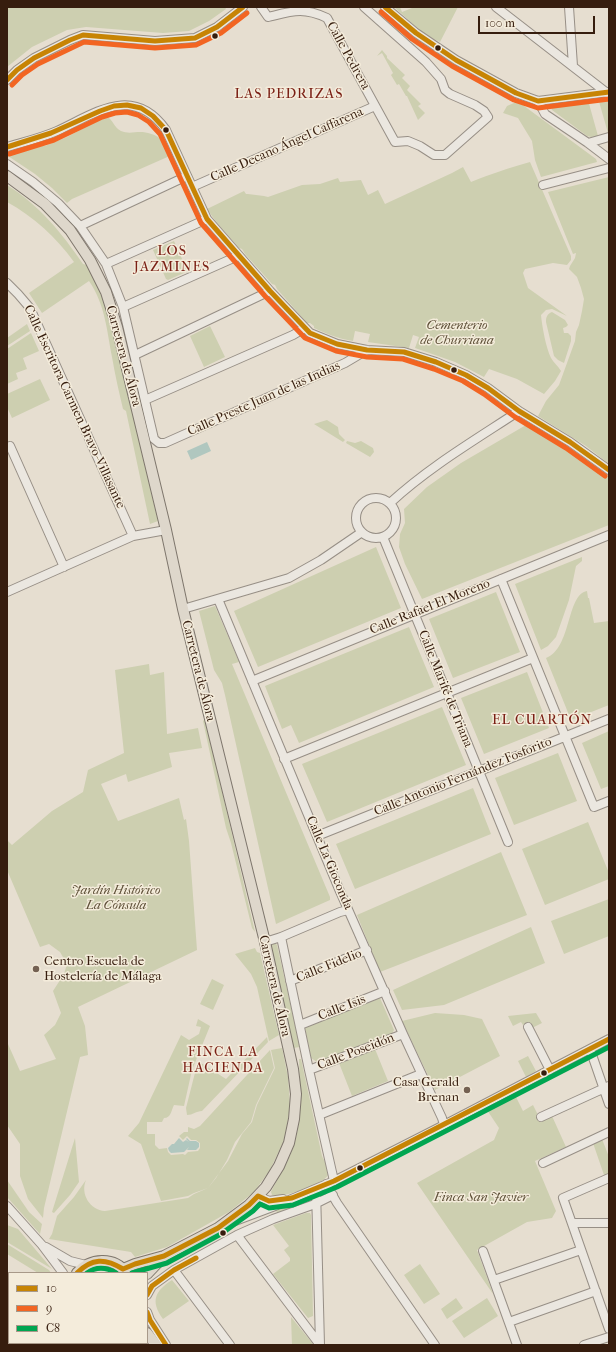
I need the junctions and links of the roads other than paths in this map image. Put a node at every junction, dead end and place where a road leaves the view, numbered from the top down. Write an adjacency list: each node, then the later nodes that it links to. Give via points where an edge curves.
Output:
1 (243, 7): 8 (street, via 217,27 195,38 163,41 83,36 76,38 34,58)
2 (261, 7): 11 (street, Calle Pedrera, via 268,17 298,10 328,18)
3 (364, 7): 11 (street, Calle Decano Ángel Caffarena, via 426,62 441,79 445,90 475,105 488,117 445,155 434,155 408,141 395,142)
4 (386, 7): 10 (street, via 416,33 456,60 508,90)
5 (569, 7): 7 (street)
6 (500, 9): 7 (street)
7 (573, 66): 9 (street)
8 (7, 80)
9 (608, 92): 10 (street)
10 (538, 101): 13 (street, via 545,114)
11 (375, 106): 21 (street, Calle Decano Ángel Caffarena)
12 (609, 137): 13 (street)
13 (588, 143): 15 (street)
14 (7, 147): 19 (street, via 37,139 107,107 136,106 146,110 161,122)
15 (609, 159)
16 (7, 164): 23 (street, Carretera de Álora, via 58,203)
17 (609, 168): 20 (street)
18 (7, 176): 38 (main road, Carretera de Álora, via 45,204 70,230 90,260 106,292)
19 (187, 176): 21 (street); 23 (street)
20 (543, 185)
21 (192, 187): 22 (street)
22 (207, 219): 24 (street); 25 (street)
23 (80, 226): 25 (street, Carretera de Álora)
24 (238, 256): 27 (street); 28 (street)
25 (106, 264): 28 (street, Carretera de Álora)
26 (7, 283): 41 (street, Calle Escritora Carmen Bravo-Villasante, via 30,308)
27 (270, 291): 29 (street); 31 (street)
28 (123, 308): 31 (street, Carretera de Álora)
29 (305, 328): 30 (street, via 310,333 338,344); 32 (street)
30 (367, 350): 33 (street, via 404,352 436,362 466,375); 34 (street, Calle Preste Juan de las Indias, via 345,363 165,443)
31 (135, 355): 32 (street, Carretera de Álora)
32 (146, 400): 34 (street, Carretera de Álora, via 154,439)
33 (519, 411): 36 (street, via 570,442); 37 (street, via 451,455)
34 (159, 443)
35 (10, 446): 43 (street)
36 (609, 470)
37 (390, 503): 39 (street, via 378,497 364,501 356,512 358,526); 42 (street, via 396,515 396,522 394,528)
38 (166, 530): 41 (street); 47 (main road, Carretera de Álora)
39 (362, 532): 42 (street, via 372,537); 46 (street, via 322,560 289,578)
40 (609, 535): 44 (street, Calle Rafael El Moreno)
41 (133, 536): 43 (street)
42 (383, 537): 48 (street, Calle Marifé de Triana)
43 (64, 567): 45 (street)
44 (501, 579): 48 (street, Calle Rafael El Moreno); 49 (street)
45 (7, 592)
46 (218, 599): 47 (street); 50 (street, Calle La Gioconda)
47 (183, 608): 61 (main road, Carretera de Álora)
48 (415, 613): 50 (street, Calle Rafael El Moreno); 51 (street, Calle Marifé de Triana)
49 (533, 658): 51 (street); 53 (street)
50 (252, 680): 54 (street, Calle La Gioconda)
51 (447, 692): 54 (street); 55 (street, Calle Marifé de Triana)
52 (609, 719): 53 (street, Calle Antonio Fernández Fosforito)
53 (565, 736): 55 (street, Calle Antonio Fernández Fosforito); 56 (street, via 594,807)
54 (284, 759): 57 (street, Calle La Gioconda)
55 (478, 771): 57 (street, Calle Antonio Fernández Fosforito); 58 (street, Calle Marifé de Triana)
56 (609, 801)
57 (317, 836): 59 (street, Calle La Gioconda)
58 (508, 842)
59 (348, 910): 60 (street); 62 (street, Calle La Gioconda)
60 (281, 937): 61 (street); 63 (street, Carretera de Álora)
61 (265, 942): 84 (main road, Carretera de Álora, via 293,1069 296,1094 289,1143 279,1166)
62 (367, 950): 63 (street, Calle Fidelio); 64 (street, Calle La Gioconda)
63 (290, 981): 65 (street, Carretera de Álora)
64 (385, 992): 65 (street, Calle Isis); 67 (street, Calle La Gioconda)
65 (300, 1024): 70 (street, Carretera de Álora)
66 (528, 1027): 71 (street)
67 (402, 1034): 70 (street, Calle Poseidón); 72 (street, Calle La Gioconda)
68 (609, 1039): 69 (street)
69 (590, 1049): 71 (street); 73 (street)
70 (309, 1070): 75 (street, Carretera de Álora)
71 (550, 1070): 77 (street)
72 (421, 1074): 75 (street); 77 (street, Calle La Gioconda)
73 (606, 1087): 74 (street); 76 (street)
74 (609, 1104)
75 (319, 1115): 81 (street, Carretera de Álora)
76 (541, 1117)
77 (444, 1125): 81 (street)
78 (609, 1132): 79 (street)
79 (543, 1163)
80 (609, 1178): 88 (street, via 563,1198)
81 (330, 1182): 82 (street); 83 (street, Carretera de Álora)
82 (316, 1189): 85 (street); 86 (street)
83 (333, 1195): 86 (street); 114 (street, Carretera de Álora)
84 (258, 1196): 85 (street, via 269,1201); 90 (main road, Carretera de Álora, via 250,1205)
85 (292, 1198): 90 (street)
86 (315, 1204): 91 (street); 113 (street)
87 (7, 1206): 92 (street)
88 (572, 1223): 89 (street); 93 (street)
89 (609, 1223)
90 (218, 1228): 95 (main road, Carretera de Álora)
91 (237, 1235): 97 (street); 113 (street)
92 (42, 1245): 96 (street, via 70,1261); 99 (street)
93 (581, 1250): 102 (street); 103 (street)
94 (483, 1251): 102 (street)
95 (164, 1256): 98 (main road, via 135,1264); 101 (main road)
96 (86, 1265): 98 (main road, via 95,1261 105,1261 115,1264); 100 (main road)
97 (174, 1270): 104 (street, via 152,1286); 112 (street)
98 (124, 1271)
99 (62, 1272)
100 (78, 1272)
101 (148, 1273)
102 (494, 1280): 106 (street)
103 (596, 1291): 106 (street); 107 (street)
104 (148, 1293)
105 (148, 1315): 111 (street)
106 (509, 1322): 115 (street)
107 (609, 1329)
108 (148, 1330): 111 (street)
109 (148, 1334): 111 (main road)
110 (609, 1337): 116 (street)
111 (161, 1343)
112 (230, 1345)
113 (320, 1345)
114 (434, 1345)
115 (517, 1345)
116 (584, 1345)

